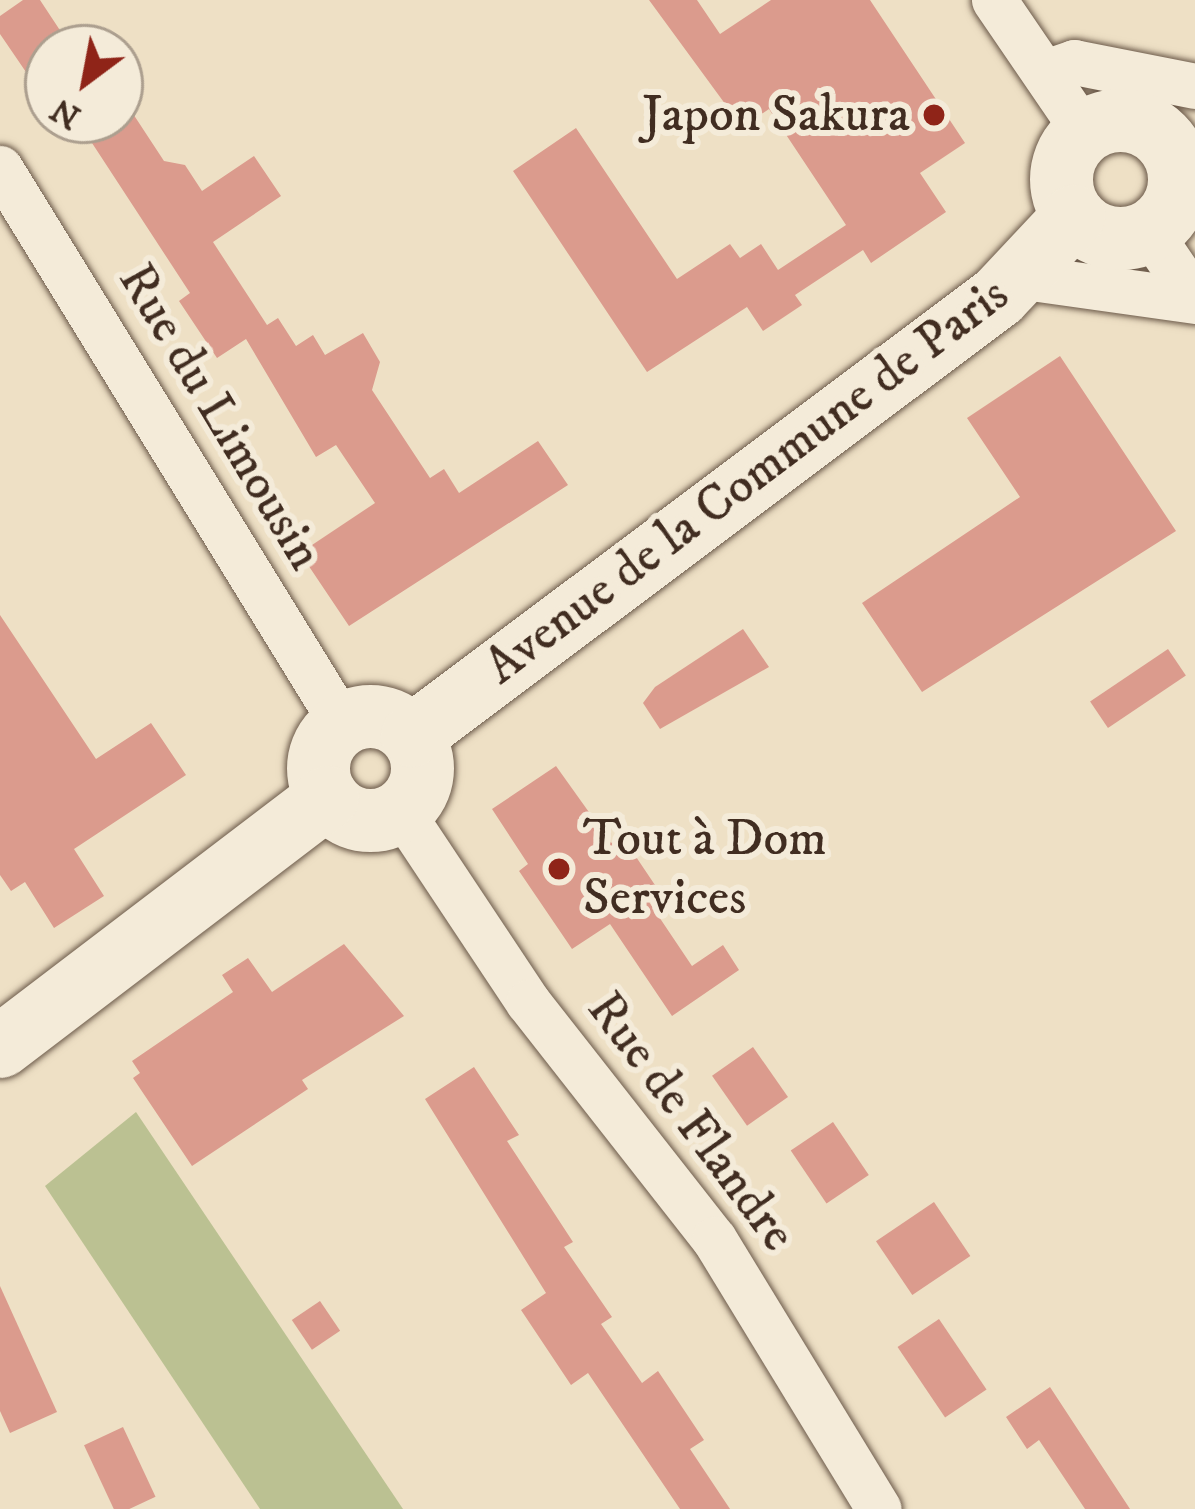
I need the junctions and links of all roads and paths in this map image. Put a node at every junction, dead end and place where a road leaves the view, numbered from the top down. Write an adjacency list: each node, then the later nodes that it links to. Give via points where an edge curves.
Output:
1 (994, 0): 2 (street)
2 (1046, 72): 3 (street, via 1074,62); 5 (street)
3 (1195, 86)
4 (1181, 129): 5 (street, via 1127,120); 8 (street, via 1179,191)
5 (1084, 132): 7 (street, via 1061,172)
6 (0, 168): 11 (street, Rue du Limousin)
7 (1073, 216): 8 (street, via 1108,237); 9 (street, Avenue de la Commune de Paris)
8 (1149, 231): 10 (street)
9 (1017, 276): 10 (street); 12 (street, Avenue de la Commune de Paris, via 844,416)
10 (1195, 300)
11 (342, 724): 12 (street, via 386,718); 13 (street, via 319,757)
12 (412, 735): 14 (street, via 423,766)
13 (327, 797): 14 (street, via 352,818); 15 (street)
14 (401, 811): 16 (street, Rue de Flandre, via 528,1002 714,1239)
15 (0, 1046)
16 (879, 1509)

